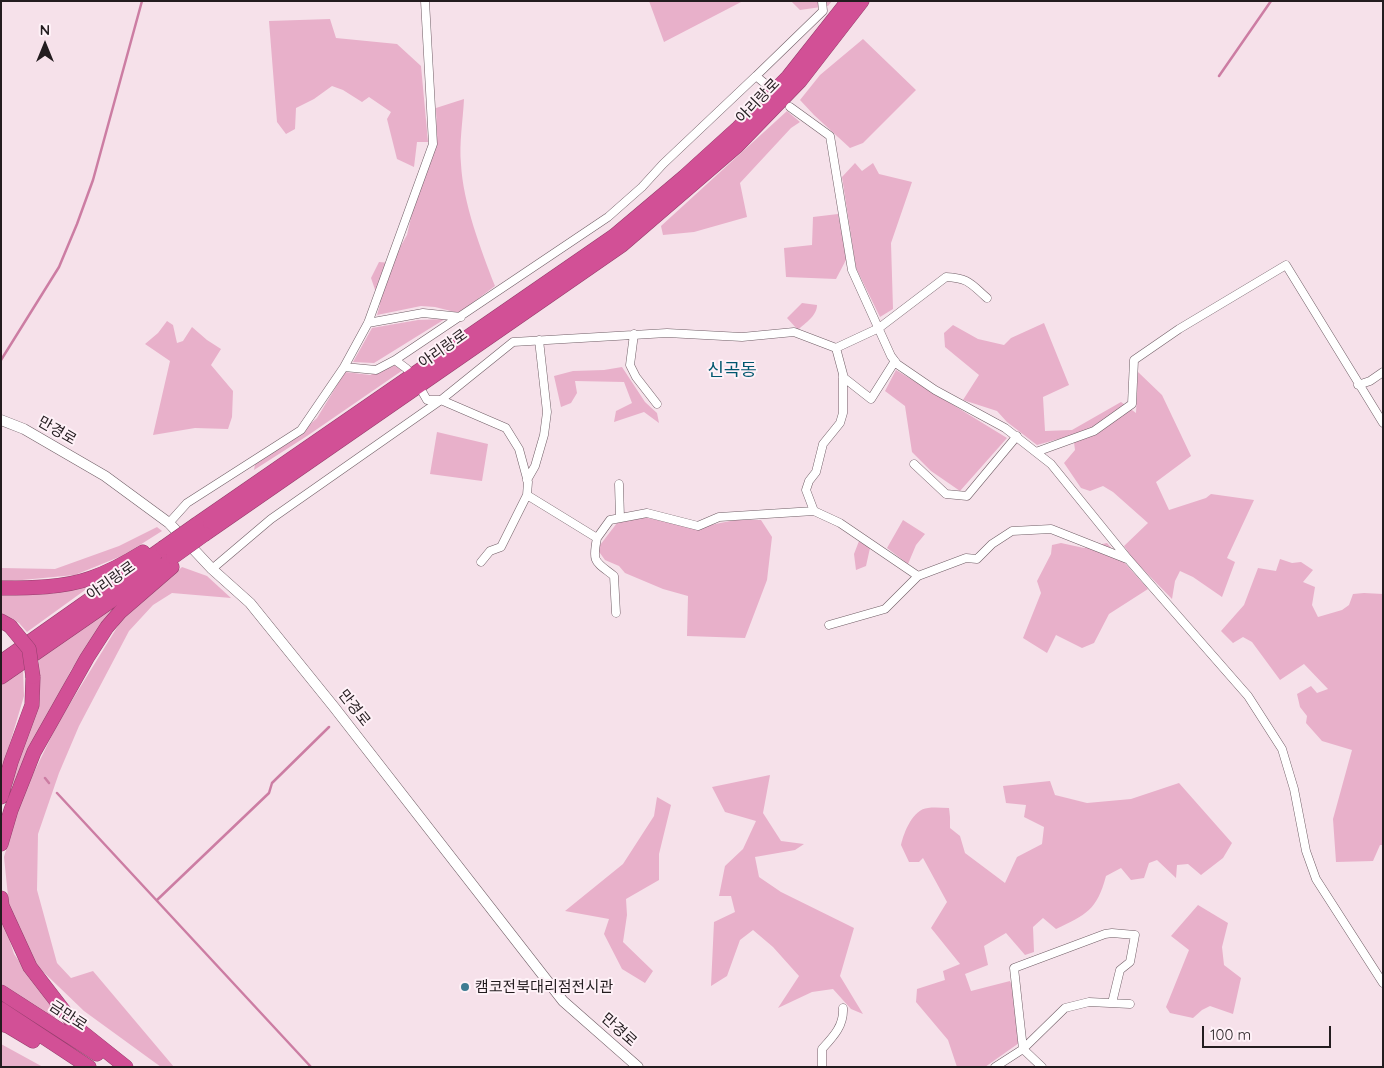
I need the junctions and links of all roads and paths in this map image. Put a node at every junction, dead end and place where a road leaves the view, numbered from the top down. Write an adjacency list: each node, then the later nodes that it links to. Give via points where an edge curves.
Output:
1 (425, 1): 10 (street, via 433,144)
2 (822, 1): 5 (street, via 824,11)
3 (848, 1): 36 (highway, 아리랑로, via 788,77 738,128 614,236)
4 (862, 1): 36 (highway, 아리랑로, via 800,81 736,146 622,245)
5 (756, 76): 6 (street); 9 (street, via 608,217)
6 (769, 87)
7 (790, 107): 11 (street, via 830,136 852,270)
8 (986, 298): 11 (street, via 968,281 946,277)
9 (461, 317): 10 (street, via 423,313); 15 (street)
10 (368, 323): 17 (street)
11 (879, 328): 14 (street); 16 (street)
12 (634, 334): 13 (street); 14 (street, via 742,337 794,332); 24 (street, via 630,365)
13 (539, 340): 23 (street, via 513,342); 30 (street, via 547,412 544,435)
14 (836, 348): 20 (street)
15 (396, 360): 17 (street, via 376,370); 18 (street)
16 (895, 361): 20 (street, via 871,398); 27 (street, via 935,390)
17 (344, 367): 35 (street, via 301,430 187,503)
18 (407, 369)
19 (1383, 372): 21 (street)
20 (843, 377): 33 (street, via 840,423 823,444 816,472 806,490)
21 (1358, 385): 26 (street); 28 (street, via 1286,265 1134,360 1132,404 1094,431)
22 (423, 393): 23 (street, via 427,400)
23 (442, 400): 30 (street, via 506,428 519,450); 41 (street, via 271,520)
24 (657, 404)
25 (1, 420): 35 (street, 만경로, via 24,429 105,476)
26 (1383, 423)
27 (1017, 436): 28 (street); 29 (street, via 967,496 946,494)
28 (1036, 452): 39 (street, via 1051,464)
29 (914, 464)
30 (528, 480): 32 (street)
31 (619, 484): 34 (street)
32 (527, 495): 37 (street); 40 (street, via 501,547 490,552)
33 (814, 511): 34 (street, via 719,517 698,526 647,513); 42 (street, via 840,524)
34 (620, 518): 37 (street, via 610,520)
35 (169, 523): 41 (street, 만경로)
36 (201, 529): 38 (highway, 아리랑로, bridge)
37 (597, 538): 44 (street, via 594,554 599,564 614,576)
38 (166, 554): 43 (highway, via 152,547 90,579 53,586); 47 (highway, 아리랑로); 48 (highway, 아리랑로); 50 (highway, via 172,567 120,612 87,658 34,752)
39 (1128, 559): 42 (street, via 1051,529 1012,531 977,559 966,558); 52 (street, via 1248,696 1282,749 1294,789 1306,851 1316,879)
40 (481, 562)
41 (212, 568): 64 (street, 만경로, via 250,603 563,1001)
42 (918, 576): 46 (street, via 885,609)
43 (1, 588)
44 (616, 613)
45 (6, 623): 49 (highway, bridge, via 29,649 33,677 32,706)
46 (829, 625)
47 (1, 662)
48 (1, 677)
49 (1, 797)
50 (1, 844)
51 (1, 898): 63 (highway, via 30,967 77,1028)
52 (1383, 983)
53 (1, 992): 62 (highway, 금만로)
54 (1112, 1004): 55 (street); 59 (street, via 1089,1002 1065,1008); 59 (street, via 1120,970 1130,962 1135,935 1105,934 1014,968)
55 (1130, 1004)
56 (843, 1008): 65 (street, via 836,1036 822,1049)
57 (1, 1009): 60 (highway, 금만로)
58 (1, 1024): 60 (highway, via 63,1058)
59 (1023, 1049): 66 (street); 67 (street)
60 (67, 1053): 61 (highway, 금만로)
61 (89, 1067)
62 (117, 1067)
63 (126, 1067)
64 (638, 1067)
65 (822, 1067)
66 (996, 1067)
67 (1042, 1067)

